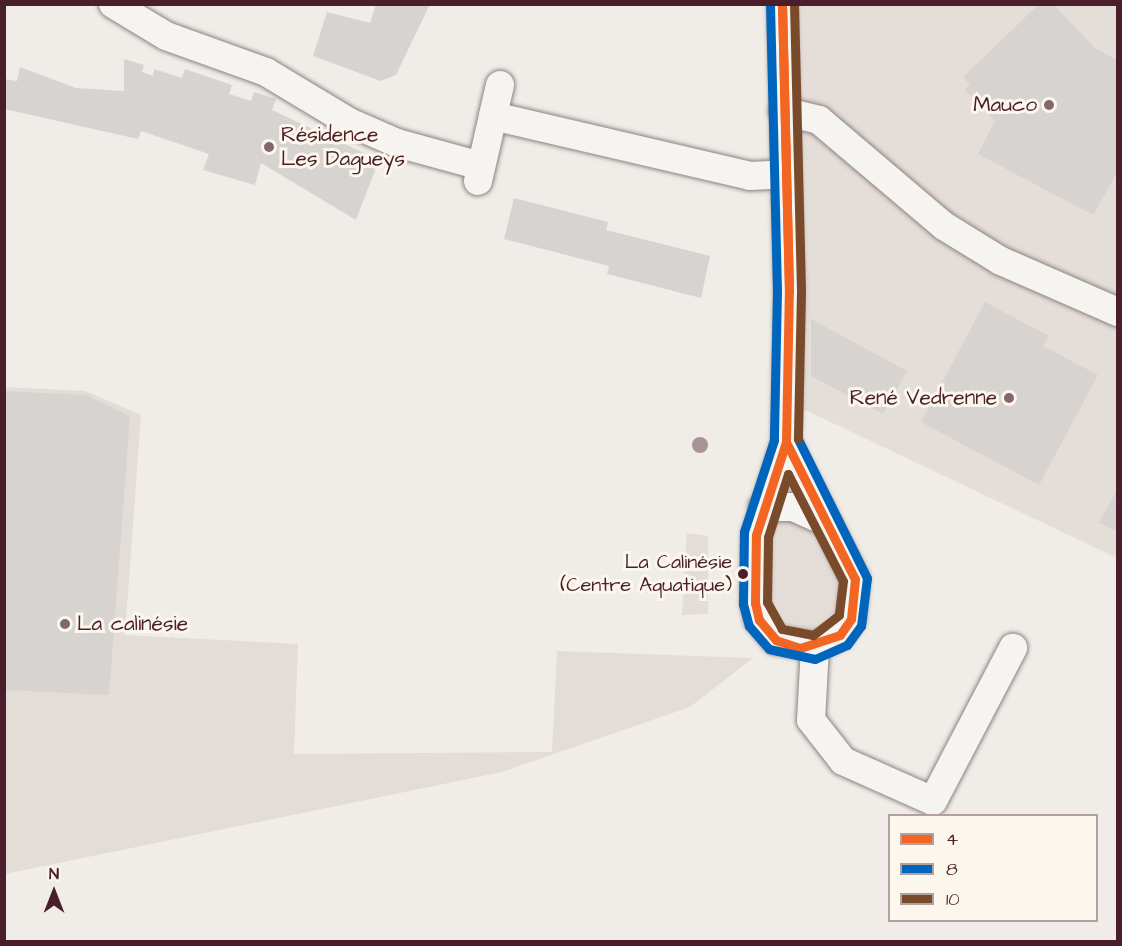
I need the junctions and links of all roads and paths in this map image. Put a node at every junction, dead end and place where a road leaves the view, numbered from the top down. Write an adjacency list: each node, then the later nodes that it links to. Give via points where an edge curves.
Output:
1 (113, 4): 5 (street, via 166,36 266,72 387,139 479,174)
2 (782, 4): 4 (street)
3 (500, 85): 5 (street)
4 (783, 111): 6 (street); 7 (street, via 819,120 944,226 1001,261)
5 (493, 116): 6 (street, via 750,176)
6 (785, 174): 8 (street)
7 (1118, 312)
8 (786, 442): 9 (street); 10 (street)
9 (763, 507): 10 (street, via 793,507); 11 (street, via 756,535 759,620 776,640)
10 (822, 520): 11 (street, via 844,552 855,597 851,619 840,635)
11 (815, 647): 12 (street, via 811,720 843,761 933,801)
12 (1012, 648)

